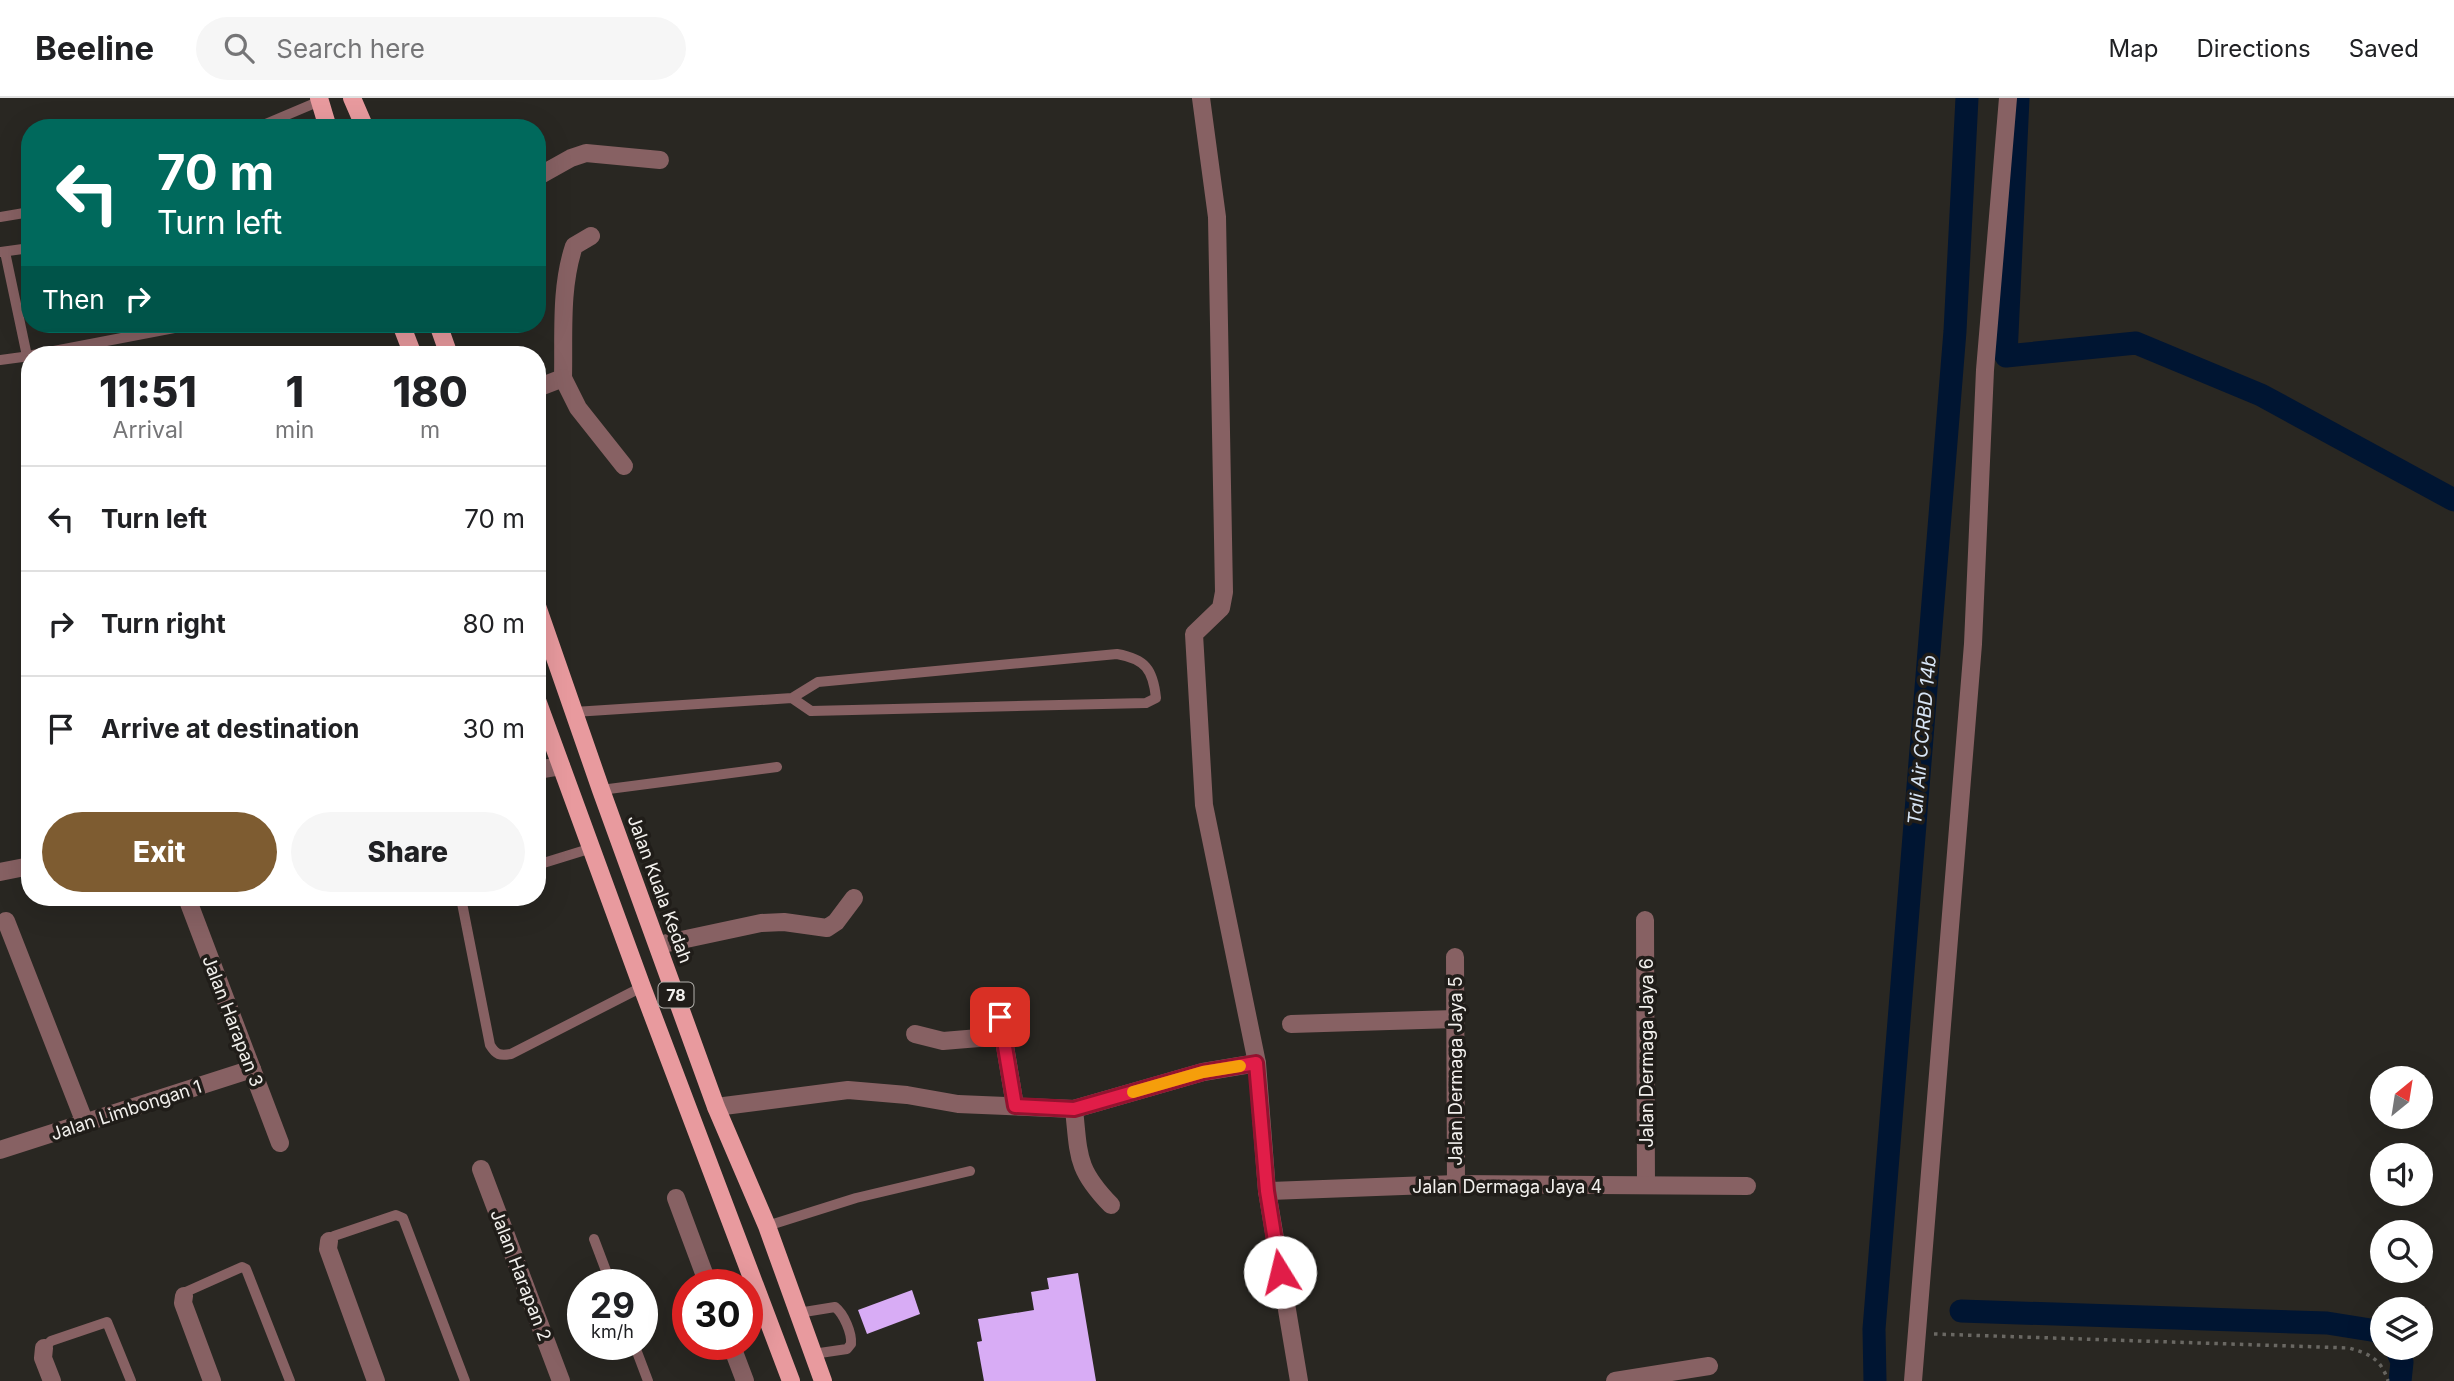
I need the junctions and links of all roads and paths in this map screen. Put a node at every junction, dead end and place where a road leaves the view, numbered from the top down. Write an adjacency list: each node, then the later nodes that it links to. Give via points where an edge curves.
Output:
1 (352, 98): 7 (main road)
2 (1201, 98): 48 (street, via 1217,217 1224,592 1217,612 1194,634 1198,733 1204,805)
3 (2008, 98): 72 (street, via 1985,370 1973,644)
4 (319, 99): 5 (lane); 6 (main road)
5 (276, 119)
6 (325, 119)
7 (361, 119)
8 (660, 160): 9 (street, via 586,153)
9 (546, 172)
10 (21, 214): 11 (lane)
11 (0, 217)
12 (591, 236): 20 (street, via 574,246 568,263)
13 (21, 249): 14 (lane)
14 (3, 252): 15 (lane)
15 (21, 321)
16 (149, 333): 17 (lane)
17 (82, 346)
18 (21, 357): 19 (lane)
19 (0, 360)
20 (563, 378): 21 (street); 22 (street, via 578,408)
21 (546, 385)
22 (624, 466)
23 (546, 632): 25 (main road, Jalan Kuala Kedah / 78)
24 (792, 698): 24 (lane, via 818,682 1117,654 1144,663 1156,698 1146,704 811,711); 25 (lane)
25 (574, 712): 30 (main road, Jalan Kuala Kedah / 78)
26 (546, 725): 27 (main road, 78)
27 (561, 766): 29 (street); 31 (main road, 78)
28 (777, 767): 30 (lane)
29 (546, 768)
30 (601, 790): 40 (main road, Jalan Kuala Kedah / 78)
31 (592, 848): 32 (lane); 42 (main road, 78)
32 (546, 862)
33 (21, 868): 34 (street)
34 (0, 872)
35 (854, 898): 40 (street, via 827,928 761,923)
36 (190, 906): 49 (street, Jalan Harapan 3)
37 (463, 906): 42 (lane, via 494,1053 511,1054)
38 (1645, 920): 59 (street, Jalan Dermaga Jaya 6)
39 (6, 921): 53 (street)
40 (658, 945): 51 (main road, Jalan Kuala Kedah / 78)
41 (1455, 957): 44 (street, Jalan Dermaga Jaya 5)
42 (642, 987): 67 (main road, 78)
43 (997, 999): 47 (street)
44 (1455, 1019): 45 (street); 58 (street, Jalan Dermaga Jaya 5)
45 (1291, 1024)
46 (915, 1034): 47 (street, via 943,1041)
47 (1003, 1036): 50 (street)
48 (1256, 1063): 52 (street, via 1203,1072); 61 (street)
49 (252, 1069): 53 (street, Jalan Limbongan 1); 54 (street, Jalan Harapan 3)
50 (1015, 1106): 51 (street, via 848,1090); 52 (street)
51 (716, 1107): 64 (main road, Jalan Kuala Kedah / 78)
52 (1074, 1109): 63 (street, via 1083,1172)
53 (85, 1123): 55 (street, Jalan Limbongan 1)
54 (280, 1143)
55 (0, 1150)
56 (481, 1169): 84 (street, Jalan Harapan 2)
57 (970, 1171): 64 (lane, via 856,1198)
58 (1456, 1185): 59 (street, Jalan Dermaga Jaya 4); 61 (street, Jalan Dermaga Jaya 4)
59 (1646, 1185): 60 (street, Jalan Dermaga Jaya 4)
60 (1747, 1186)
61 (1267, 1191): 89 (street)
62 (676, 1198): 69 (street)
63 (1111, 1205)
64 (766, 1226): 67 (main road, via 748,1240); 71 (main road, Jalan Kuala Kedah / 78)
65 (594, 1239): 68 (lane)
66 (329, 1241): 82 (street); 83 (lane, via 396,1216 403,1218)
67 (746, 1260): 87 (main road, 78)
68 (605, 1269)
69 (702, 1269)
70 (184, 1296): 80 (street); 81 (lane, via 246,1269)
71 (798, 1313): 74 (main road, Jalan Kuala Kedah / 78); 74 (lane, via 835,1307 852,1338 847,1349)
72 (1919, 1333): 91 (street); 92 (path, via 2349,1348 2369,1353 2381,1363)
73 (44, 1349): 78 (street); 79 (lane, via 51,1341 107,1322)
74 (813, 1354): 88 (main road, Jalan Kuala Kedah / 78)
75 (640, 1360): 85 (lane)
76 (737, 1360): 86 (street)
77 (1709, 1366): 90 (street)
78 (52, 1381)
79 (131, 1381)
80 (212, 1381)
81 (290, 1381)
82 (376, 1381)
83 (465, 1381)
84 (561, 1381)
85 (648, 1381)
86 (745, 1381)
87 (791, 1381)
88 (823, 1381)
89 (1299, 1381)
90 (1615, 1381)
91 (1913, 1381)
92 (2388, 1381)

